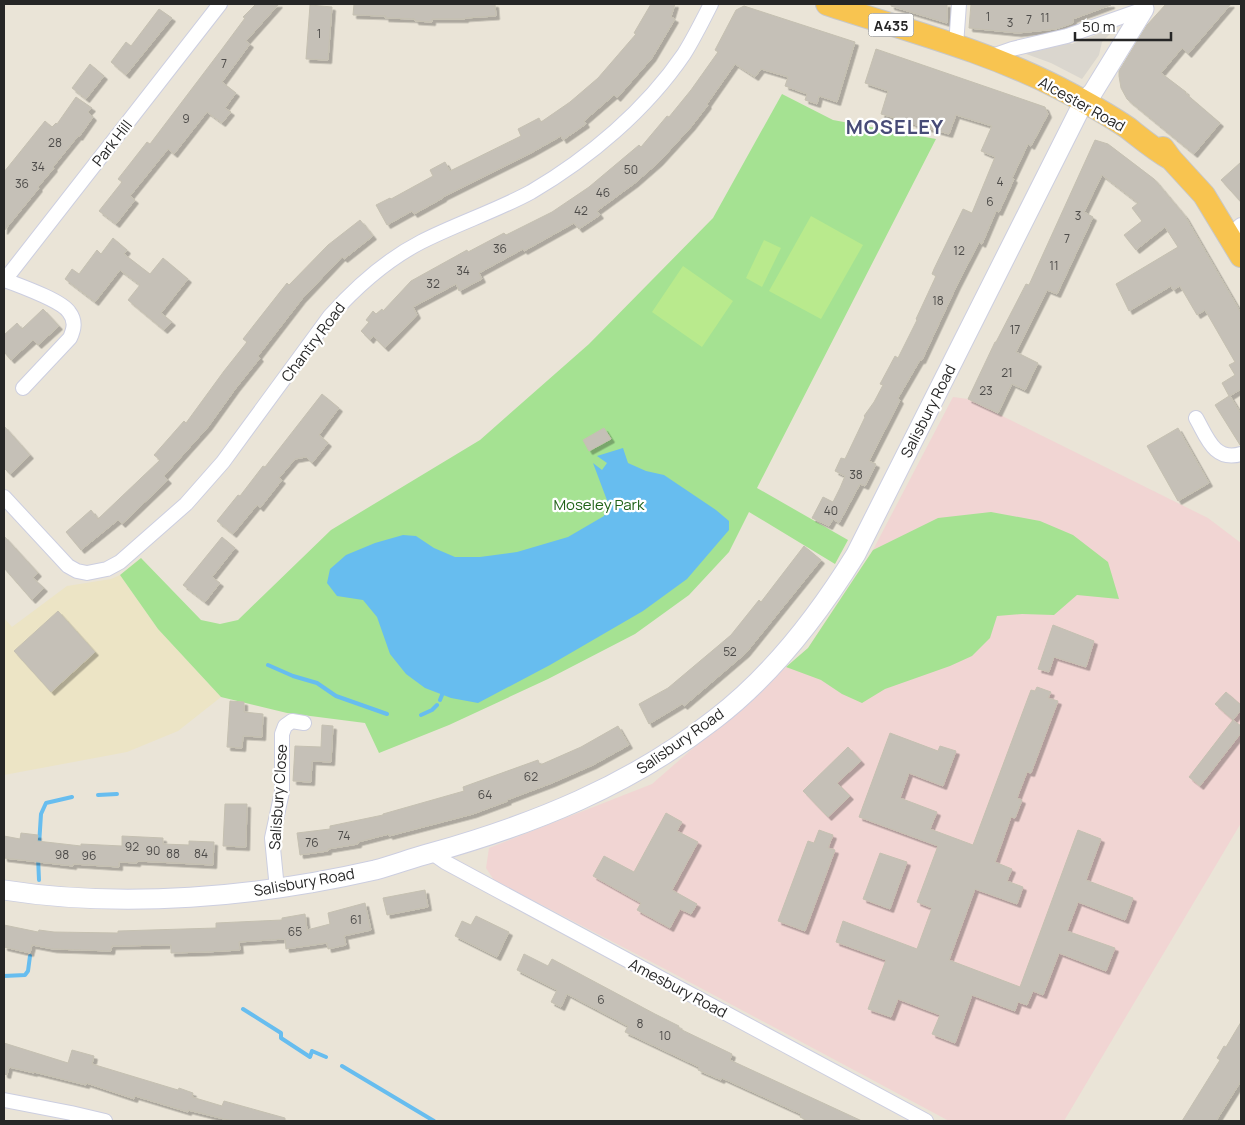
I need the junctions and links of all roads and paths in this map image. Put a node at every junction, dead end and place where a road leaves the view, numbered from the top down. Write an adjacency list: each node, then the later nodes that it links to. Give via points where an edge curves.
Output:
1 (220, 4): 11 (street, Park Hill)
2 (711, 4): 15 (street, Chantry Road, via 685,53 655,92 593,149 530,192 395,257 347,297 224,462 186,504 120,562 107,569 87,573 68,566)
3 (827, 4): 6 (highway, Alcester Road / A435)
4 (959, 4): 6 (street)
5 (1147, 6): 7 (street, via 1067,36); 8 (main road, Salisbury Road, via 1117,34)
6 (956, 45): 7 (highway, Alcester Road / A435)
7 (989, 57): 8 (highway, Alcester Road / A435, via 1027,63 1058,73)
8 (1086, 93): 9 (highway, Alcester Road / A435, via 1171,159); 17 (main road, Salisbury Road, via 856,554 833,591 778,659 716,719 613,785 519,826)
9 (1235, 230): 10 (highway, Alcester Road / A435)
10 (1241, 256)
11 (4, 280): 12 (street, via 45,297 68,310 73,318 74,329 70,338)
12 (23, 388)
13 (1196, 418): 14 (street, via 1213,449 1221,454)
14 (1241, 454)
15 (4, 497)
16 (304, 722): 18 (street, Salisbury Close, via 292,721 282,734 282,792 272,838)
17 (432, 853): 18 (main road, Salisbury Road, via 378,869); 22 (street, Amesbury Road)
18 (277, 889): 19 (main road, Salisbury Road, via 142,899 64,897)
19 (4, 890)
20 (4, 1100): 21 (street)
21 (105, 1121)
22 (926, 1121)

